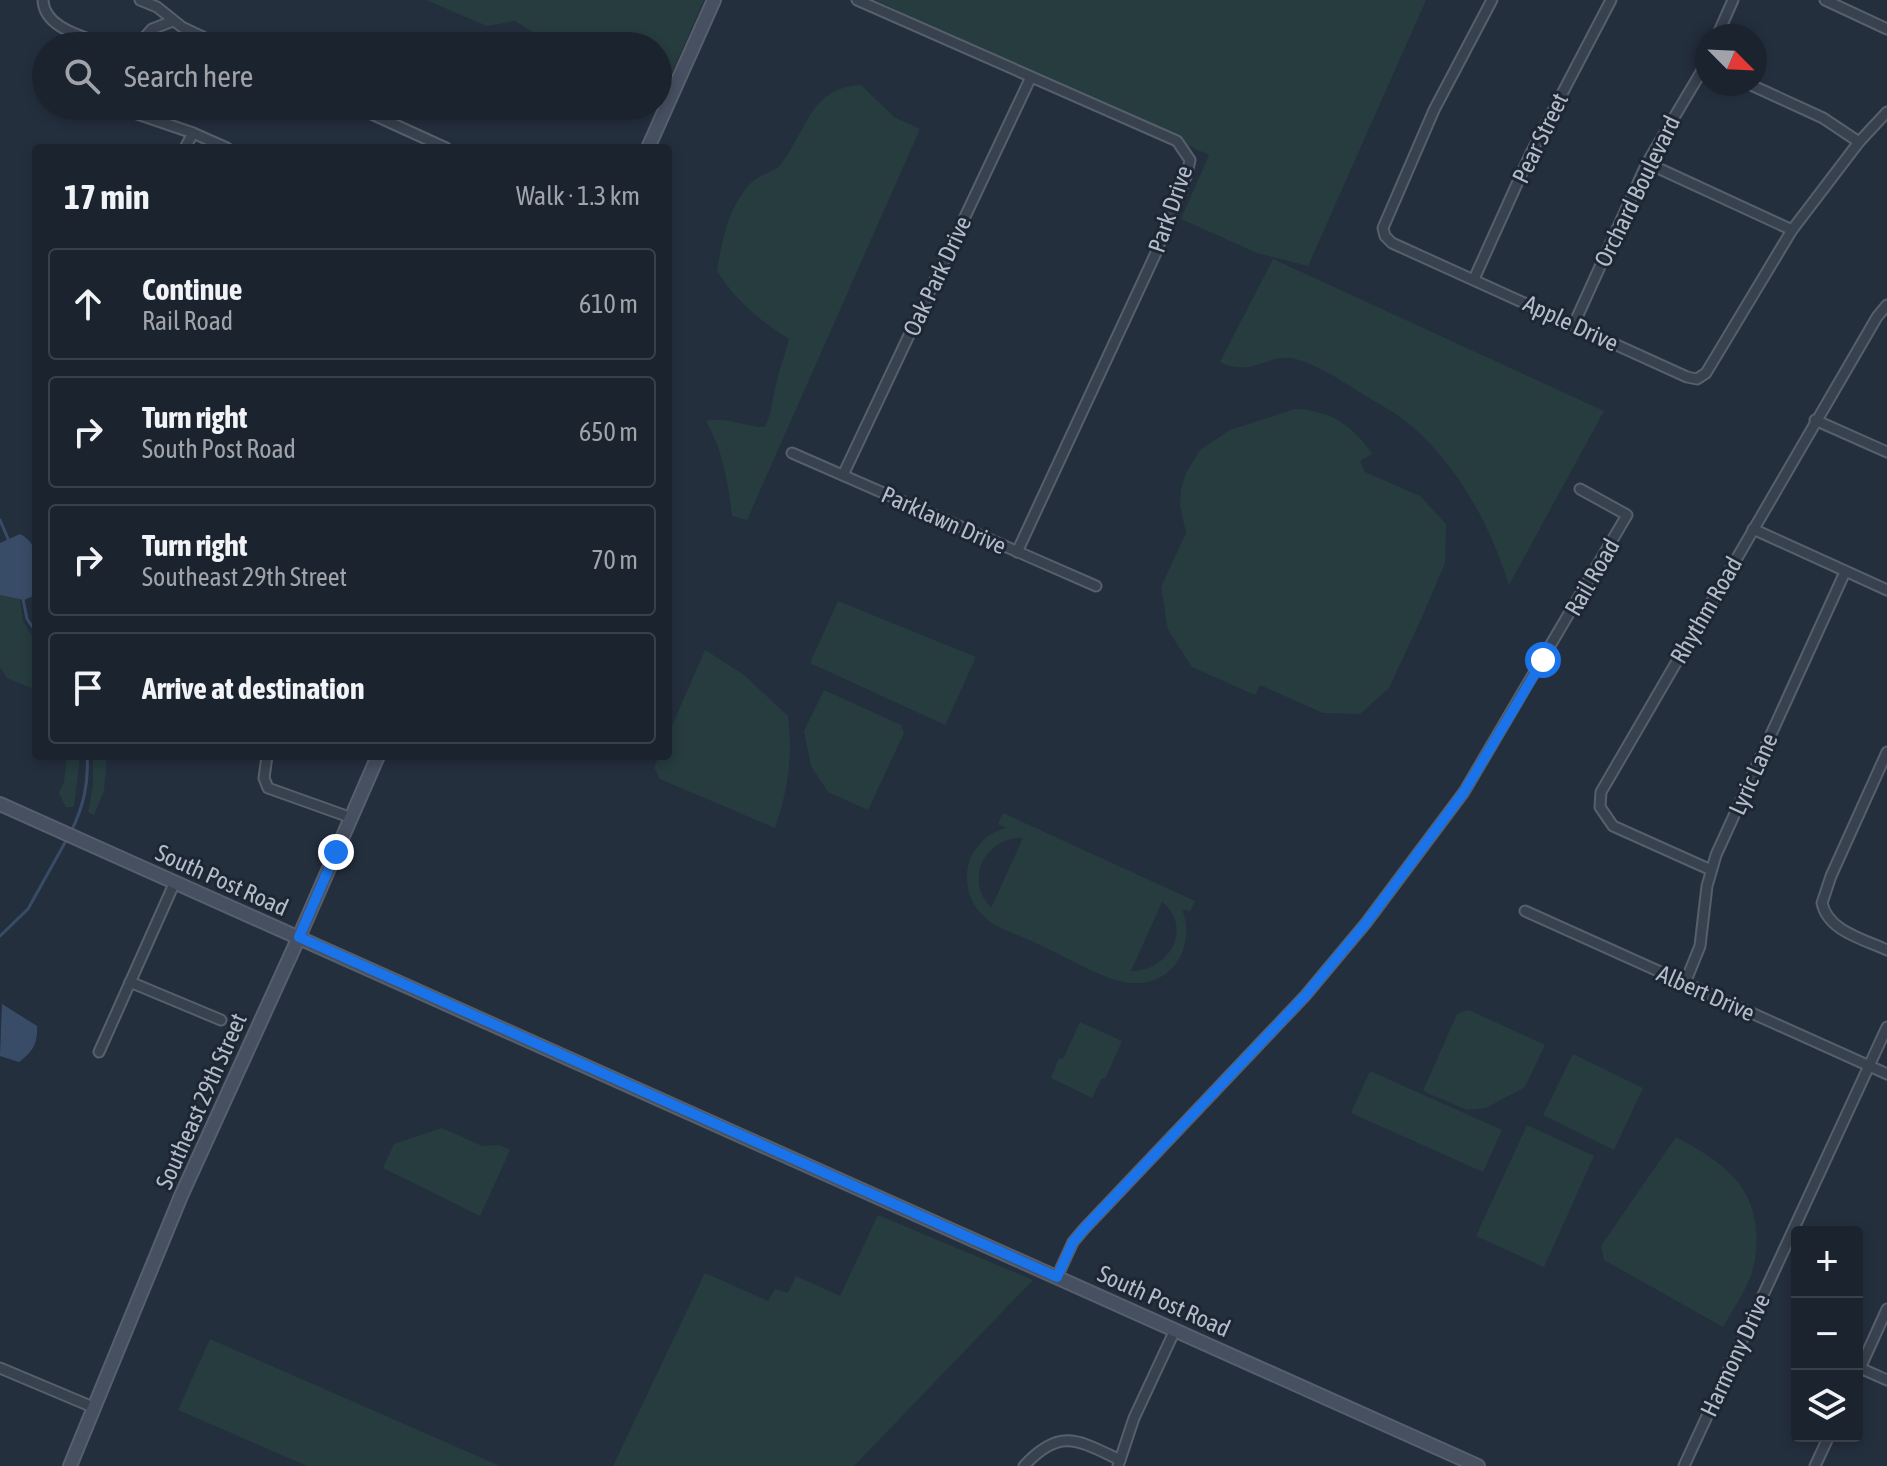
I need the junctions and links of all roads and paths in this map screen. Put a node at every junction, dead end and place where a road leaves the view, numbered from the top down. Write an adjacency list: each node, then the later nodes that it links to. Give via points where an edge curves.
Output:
1 (43, 0): 12 (street, via 46,16)
2 (140, 0): 9 (street)
3 (714, 0): 18 (main road)
4 (857, 0): 15 (street, Park Drive)
5 (1492, 0): 31 (street, Apple Drive, via 1434,110 1383,228 1392,243)
6 (1611, 0): 31 (street, Pear Street, via 1530,155)
7 (1733, 0): 10 (street)
8 (1825, 0): 11 (street)
9 (173, 21): 13 (street); 14 (street)
10 (1722, 24)
11 (1887, 29)
12 (75, 32)
13 (149, 32)
14 (195, 32)
15 (1031, 77): 37 (street, Oak Park Drive); 40 (street, Park Drive, via 1177,141 1190,160 1155,255)
16 (1695, 82): 29 (street, Orchard Boulevard)
17 (1767, 92): 24 (street)
18 (672, 94)
19 (1887, 112): 24 (street, Apple Drive)
20 (155, 120): 23 (street)
21 (385, 120): 27 (street)
22 (660, 120): 28 (main road)
23 (193, 133): 25 (street); 26 (street)
24 (1859, 142): 30 (street, Apple Drive)
25 (187, 144)
26 (218, 144)
27 (437, 144)
28 (650, 144)
29 (1647, 163): 30 (street); 33 (street, Orchard Boulevard)
30 (1792, 230): 33 (street, Apple Drive, via 1706,373 1697,379)
31 (1474, 279): 33 (street, Apple Drive)
32 (1887, 305): 34 (street, Rhythm Road)
33 (1574, 324)
34 (1815, 420): 35 (street); 39 (street, Rhythm Road)
35 (1887, 452)
36 (792, 453): 37 (street, Parklawn Drive)
37 (843, 475): 40 (street, Parklawn Drive)
38 (1580, 489): 61 (street, Rail Road, via 1627,515 1479,769 1305,996 1084,1229)
39 (1753, 529): 41 (street); 49 (street, Rhythm Road, via 1599,797 1603,815 1613,826)
40 (1017, 552): 42 (street, Parklawn Drive)
41 (1845, 572): 43 (street); 49 (street, Lyric Lane)
42 (1096, 586)
43 (1887, 590)
44 (1887, 752): 53 (street, via 1822,903 1829,921)
45 (266, 760): 48 (street, via 268,788)
46 (376, 760): 48 (main road, Southeast 29th Street)
47 (0, 804): 50 (main road, South Post Road)
48 (352, 818): 52 (main road, Southeast 29th Street)
49 (1711, 870): 55 (street, Lyric Lane, via 1700,946)
50 (174, 884): 52 (main road, South Post Road); 54 (street)
51 (1525, 911): 55 (street, Albert Drive)
52 (299, 937): 61 (main road, South Post Road); 68 (main road, Southeast 29th Street, via 181,1196)
53 (1887, 950)
54 (130, 982): 56 (street); 58 (street)
55 (1685, 983): 59 (street, Albert Drive)
56 (221, 1020)
57 (1887, 1027): 59 (street, Harmony Drive)
58 (99, 1052)
59 (1869, 1066): 60 (street, Albert Drive); 74 (street, Harmony Drive)
60 (1887, 1074)
61 (1057, 1277): 63 (main road, South Post Road)
62 (1887, 1309): 65 (street)
63 (1175, 1330): 70 (street); 73 (main road, South Post Road)
64 (0, 1368): 68 (street)
65 (1859, 1370)
66 (1863, 1373): 67 (street)
67 (1887, 1380)
68 (95, 1408): 71 (main road, Southeast 29th Street)
69 (1826, 1442): 75 (street)
70 (1119, 1463): 72 (street, via 1084,1443 1064,1439 1039,1450)
71 (70, 1466)
72 (1024, 1466)
73 (1478, 1466)
74 (1684, 1466)
75 (1815, 1466)

